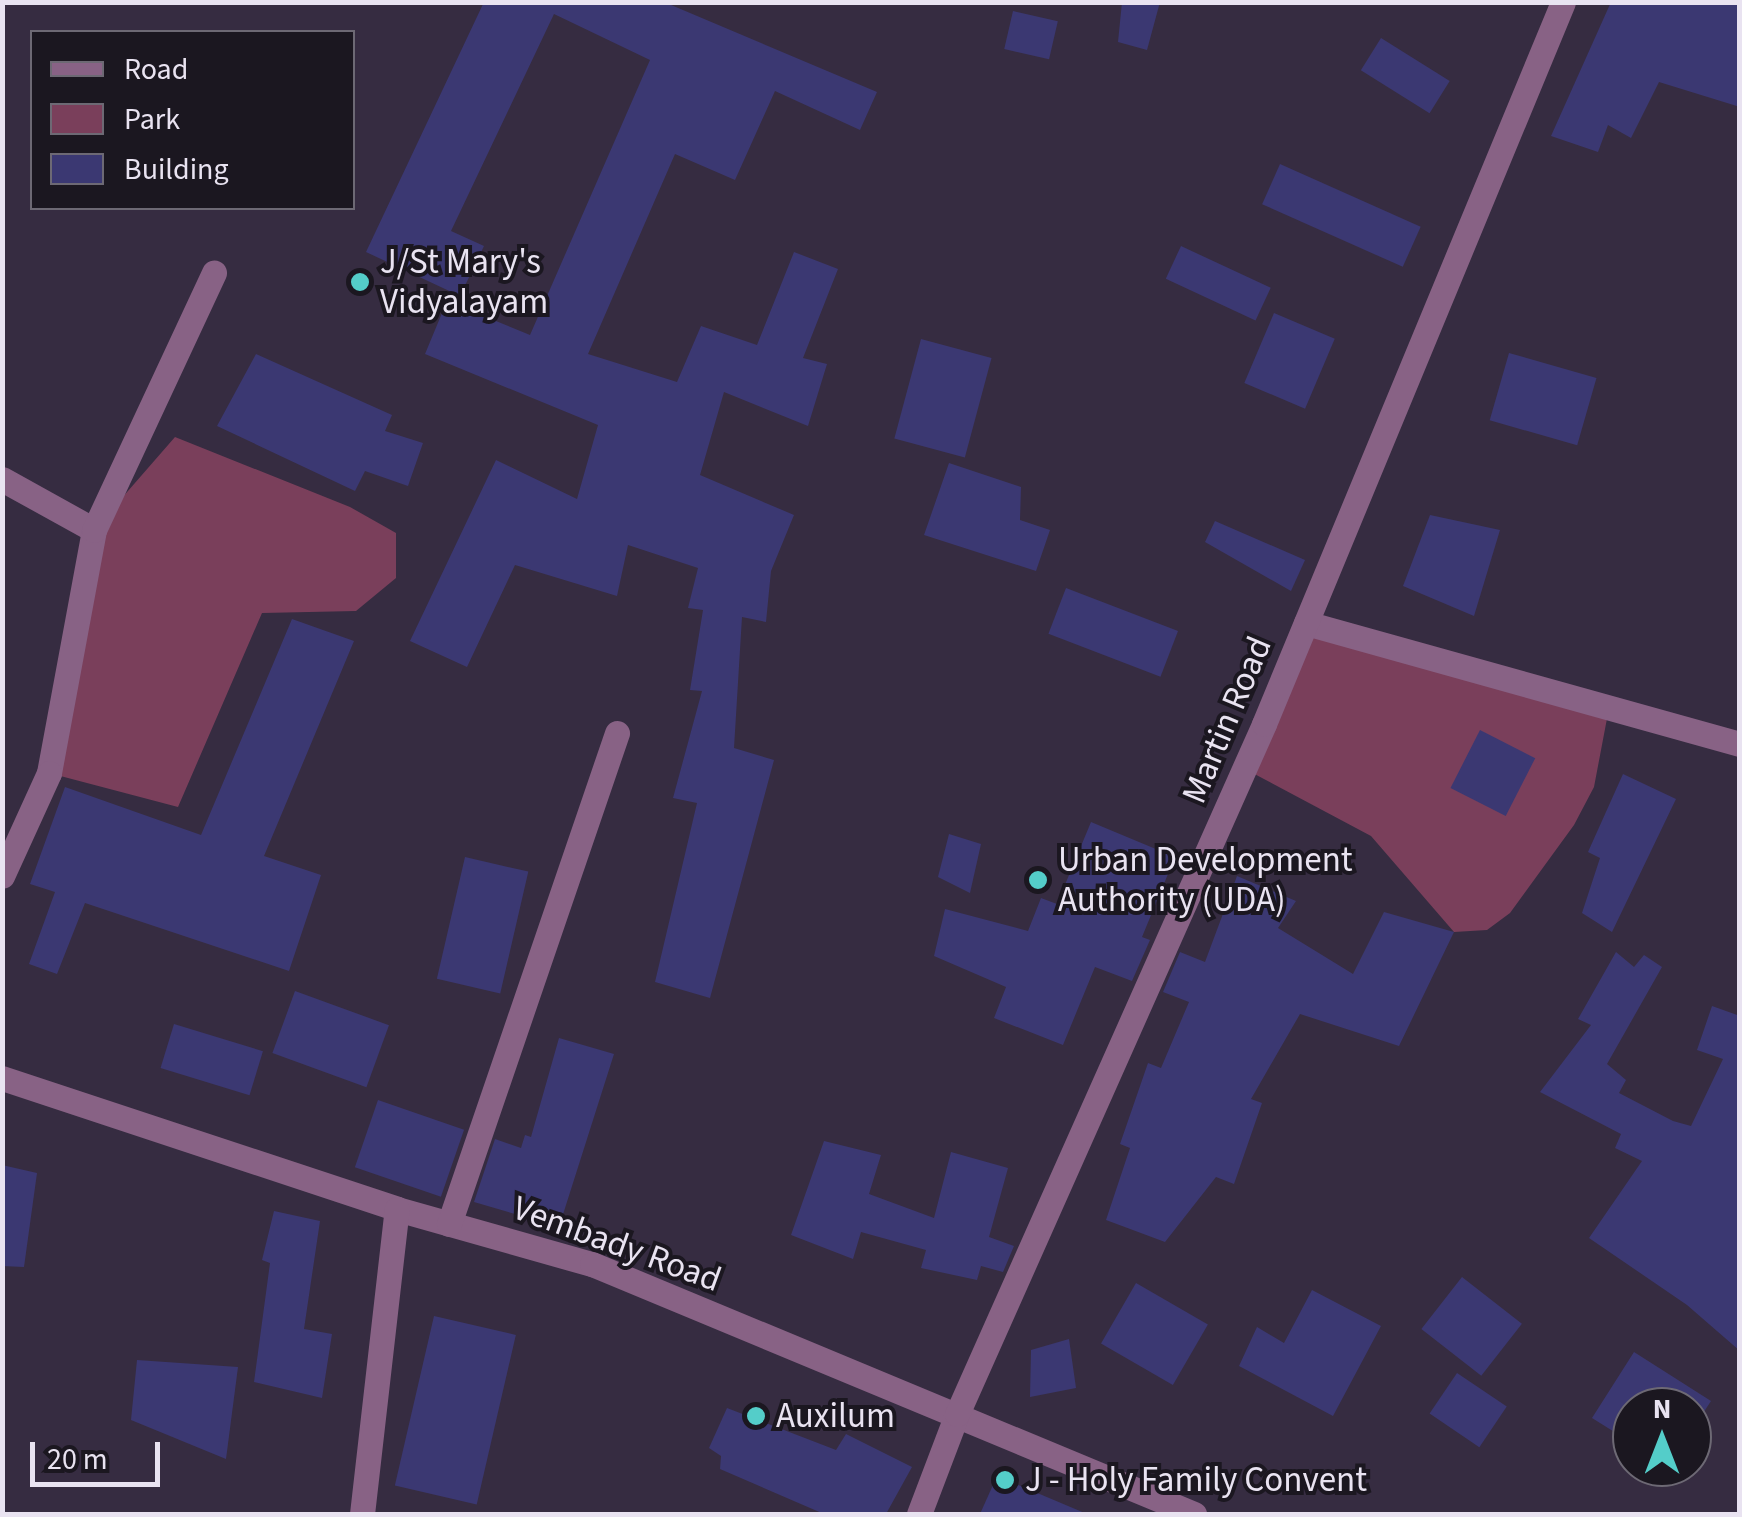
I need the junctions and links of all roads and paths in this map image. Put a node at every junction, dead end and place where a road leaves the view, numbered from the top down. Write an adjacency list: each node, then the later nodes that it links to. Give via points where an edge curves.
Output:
1 (1563, 2): 5 (street, Martin Road)
2 (214, 272): 4 (street)
3 (2, 479): 4 (street)
4 (94, 530): 8 (street, via 49,773)
5 (1306, 623): 7 (street); 12 (street, Martin Road)
6 (617, 733): 11 (street)
7 (1740, 744)
8 (2, 876)
9 (2, 1078): 10 (street, Vembady Road)
10 (396, 1209): 11 (street, Vembady Road); 13 (street)
11 (449, 1224): 12 (street, Vembady Road, via 592,1264)
12 (957, 1414): 14 (street, Martin Road); 15 (street, Vembady Road)
13 (362, 1514)
14 (920, 1514)
15 (1194, 1514)

